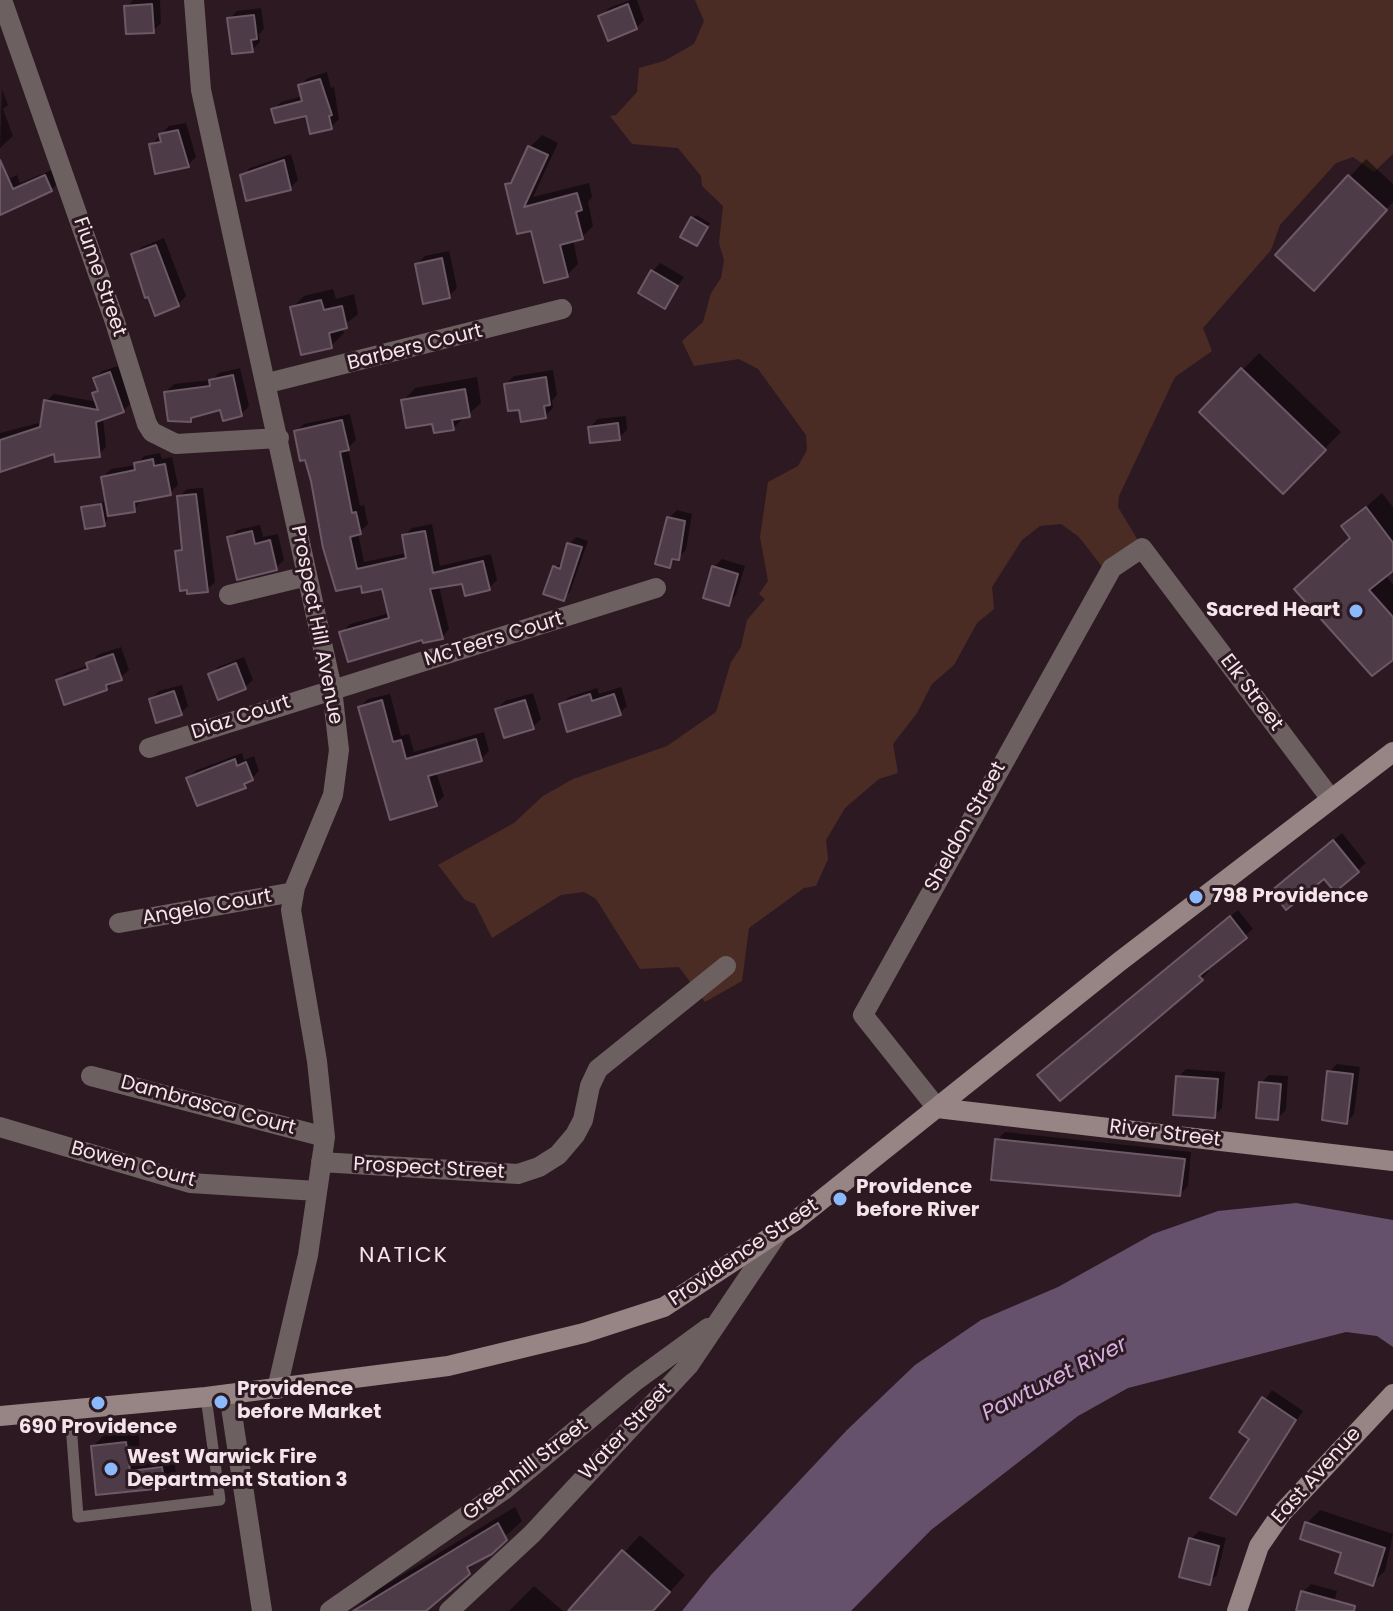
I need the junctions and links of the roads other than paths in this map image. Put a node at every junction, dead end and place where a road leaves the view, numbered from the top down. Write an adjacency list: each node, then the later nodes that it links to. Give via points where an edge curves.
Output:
1 (2, 0): 5 (street, Fiume Street, via 147,424 176,444)
2 (194, 0): 4 (street, Prospect Hill Avenue, via 201,90)
3 (562, 309): 4 (street, Barbers Court)
4 (268, 383): 5 (street, Prospect Hill Avenue)
5 (279, 438): 7 (street, Prospect Hill Avenue)
6 (1142, 548): 13 (street, Elk Street); 18 (street, Sheldon Street, via 1112,568 863,1015)
7 (307, 576): 9 (street); 10 (street, Prospect Hill Avenue)
8 (656, 588): 10 (street, McTeers Court)
9 (229, 595)
10 (332, 689): 11 (street, Diaz Court); 14 (street, Prospect Hill Avenue, via 339,750 336,779)
11 (149, 748)
12 (1393, 752): 13 (main road, Providence Street)
13 (1331, 799): 18 (main road, Providence Street)
14 (294, 892): 15 (street, Angelo Court); 20 (street, Prospect Hill Avenue, via 292,917)
15 (119, 923)
16 (726, 966): 22 (street, Prospect Street, via 609,1057 590,1086 575,1135 539,1167 518,1174)
17 (91, 1076): 20 (street, Dambrasca Court)
18 (937, 1108): 21 (main road, River Street); 24 (main road, Providence Street)
19 (0, 1127): 23 (street, Bowen Court, via 190,1183)
20 (325, 1137): 22 (street, Prospect Hill Avenue)
21 (1393, 1161)
22 (321, 1162): 23 (street, Prospect Hill Avenue)
23 (317, 1191): 26 (street, Prospect Hill Avenue)
24 (779, 1232): 25 (street, Water Street); 26 (main road, Providence Street, via 683,1297 629,1320 448,1366)
25 (717, 1321): 33 (street, Greenhill Street, via 505,1489); 34 (street, Water Street, via 681,1374 532,1534)
26 (277, 1389): 27 (main road, Providence Street)
27 (229, 1394): 29 (main road, Providence Street); 32 (street)
28 (1393, 1394): 35 (main road, East Avenue, via 1281,1514 1259,1546)
29 (206, 1397): 30 (main road, Providence Street); 30 (lane, via 220,1500 78,1517)
30 (70, 1411): 31 (main road, Providence Street)
31 (0, 1416)
32 (262, 1611)
33 (330, 1611)
34 (449, 1611)
35 (1237, 1611)

